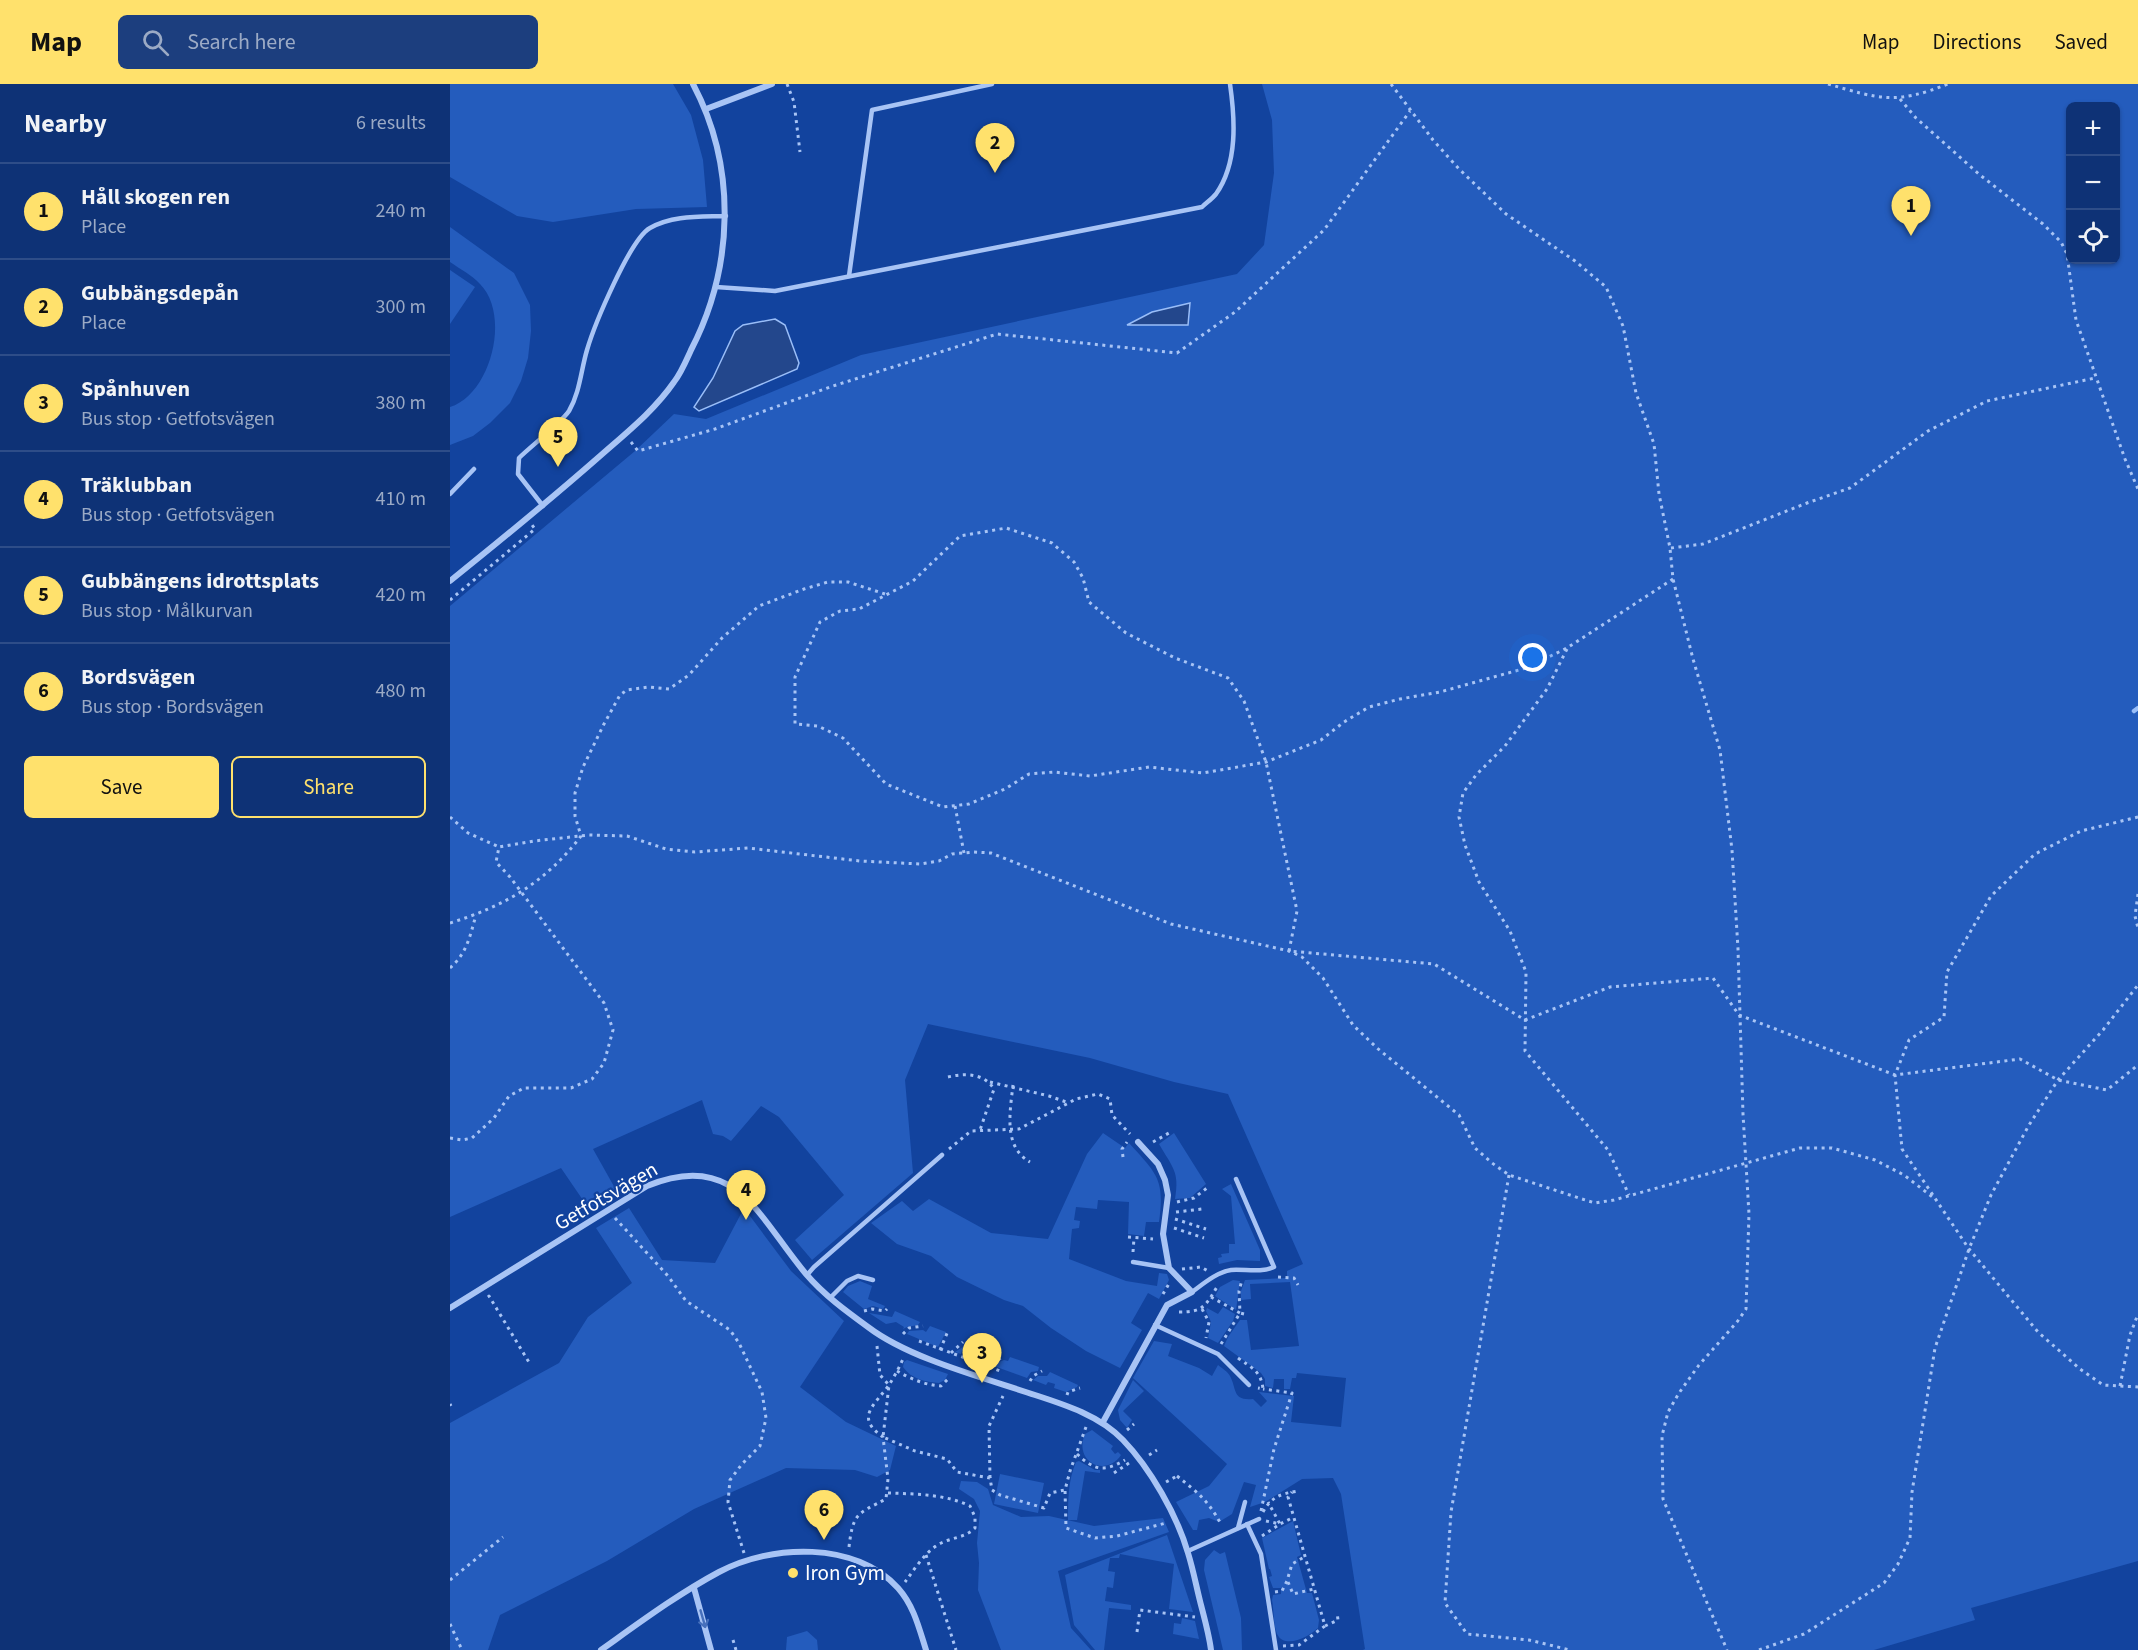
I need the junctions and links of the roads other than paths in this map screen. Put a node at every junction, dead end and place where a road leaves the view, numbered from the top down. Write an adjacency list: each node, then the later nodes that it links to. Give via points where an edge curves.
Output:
1 (693, 84): 5 (street)
2 (772, 84): 5 (street)
3 (992, 84): 7 (lane, via 872,110)
4 (1230, 84): 7 (lane, via 1232,150 1216,194 1202,207)
5 (706, 109): 6 (street, via 723,177)
6 (726, 216): 8 (street); 11 (lane, via 672,219 647,230 630,253 598,322 584,373 568,411 519,458 518,474)
7 (849, 276): 8 (lane, via 775,291)
8 (716, 287): 11 (street, via 701,331 675,382 645,417)
9 (474, 469): 10 (lane)
10 (450, 494)
11 (543, 506): 12 (street)
12 (450, 581)
13 (1140, 1145): 17 (street, via 1158,1164 1165,1180 1164,1240)
14 (942, 1155): 18 (lane)
15 (1236, 1179): 20 (lane, via 1274,1267 1253,1272 1229,1270)
16 (1133, 1262): 17 (lane)
17 (1168, 1268): 20 (street)
18 (807, 1275): 21 (street, Getfotsvägen); 22 (street, Getfotsvägen, via 736,1189 714,1178 681,1174 647,1186)
19 (873, 1280): 21 (lane, via 858,1276)
20 (1192, 1292): 23 (street, via 1167,1305)
21 (830, 1298): 25 (street, Getfotsvägen, via 881,1337 908,1350 1058,1402)
22 (450, 1308)
23 (1155, 1325): 24 (lane, via 1218,1354); 25 (street)
24 (1249, 1385)
25 (1103, 1422): 30 (street, Getfotsvägen, via 1124,1440 1148,1471)
26 (1245, 1502): 29 (lane)
27 (1259, 1519): 28 (lane)
28 (1247, 1524): 29 (lane); 32 (lane, via 1261,1554)
29 (1238, 1528): 30 (lane)
30 (1188, 1551): 36 (street, Getfotsvägen)
31 (694, 1588): 33 (street); 34 (street, one-way to 34); 35 (street, via 720,1571 770,1554 815,1553 848,1559 876,1570 899,1589 916,1617)
32 (1276, 1647)
33 (601, 1650)
34 (711, 1650)
35 (926, 1650)
36 (1211, 1650)

